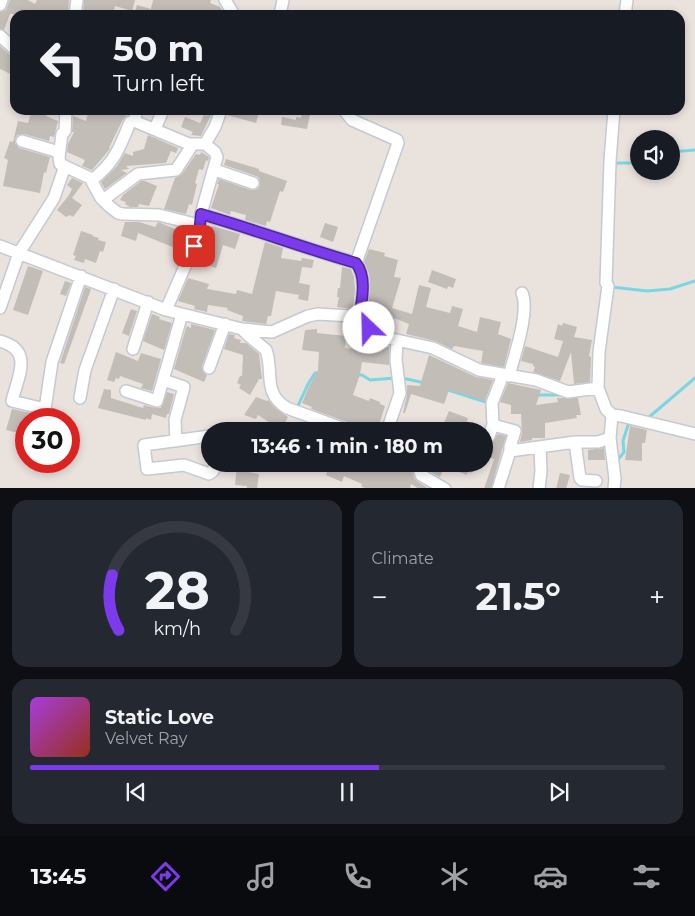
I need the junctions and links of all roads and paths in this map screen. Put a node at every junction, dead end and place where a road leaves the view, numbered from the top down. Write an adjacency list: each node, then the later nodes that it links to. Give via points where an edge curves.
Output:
1 (2, 0): 2 (street)
2 (0, 5)
3 (0, 36): 4 (street)
4 (10, 45)
5 (66, 115): 15 (street)
6 (135, 115): 11 (street); 18 (street, via 110,164)
7 (161, 115): 11 (street)
8 (219, 115): 14 (street)
9 (348, 115): 24 (street, via 352,120 389,135 398,143)
10 (614, 115): 41 (street, via 608,286 599,352)
11 (155, 129): 13 (street)
12 (22, 141): 15 (street)
13 (193, 144): 14 (street); 20 (street, via 176,170 138,174)
14 (205, 144): 17 (street, via 218,157)
15 (59, 152): 16 (street, via 60,164)
16 (65, 166): 18 (street); 23 (street, via 54,198)
17 (215, 170): 19 (street); 21 (street)
18 (92, 180): 20 (street)
19 (253, 183)
20 (103, 200): 21 (street, via 123,214)
21 (200, 220): 24 (street, via 272,235); 30 (street, via 199,234)
22 (0, 246): 23 (street)
23 (19, 252): 25 (street); 29 (street)
24 (356, 263): 32 (street, via 362,274)
25 (81, 276): 26 (street); 35 (street, via 52,362 45,409 12,401 22,360 16,348)
26 (114, 289): 28 (street); 43 (street, via 85,370)
27 (522, 293): 39 (street, via 525,302 522,324)
28 (148, 302): 30 (street); 37 (street)
29 (0, 308)
30 (166, 310): 31 (street)
31 (182, 314): 33 (street); 40 (street)
32 (359, 320): 34 (street, via 352,316 318,314 272,332); 36 (street, via 383,338)
33 (225, 324): 34 (street); 38 (street)
34 (242, 329): 45 (street, via 266,350 271,390 279,402)
35 (0, 341)
36 (397, 341): 39 (street, via 433,348 479,370); 46 (street, via 399,396)
37 (133, 348)
38 (209, 368)
39 (506, 376): 41 (street, via 543,382 568,392); 47 (street, via 492,403)
40 (163, 380): 42 (street, via 157,401); 52 (street, via 184,387 174,420)
41 (598, 388): 44 (street, via 606,409)
42 (126, 391)
43 (85, 392)
44 (612, 415): 49 (street); 51 (street)
45 (325, 422)
46 (390, 422)
47 (493, 422)
48 (493, 425): 55 (street, via 515,431)
49 (695, 434)
50 (201, 438): 52 (street)
51 (610, 438): 53 (street, via 598,442); 62 (street, via 616,479)
52 (176, 442): 56 (street, via 144,445 147,468 184,466)
53 (575, 442): 54 (street); 58 (street, via 580,478)
54 (540, 447): 55 (street); 61 (street)
55 (510, 451): 60 (street)
56 (201, 471)
57 (420, 472): 59 (street)
58 (596, 481)
59 (445, 488)
60 (498, 488)
61 (538, 488)
62 (614, 488)

